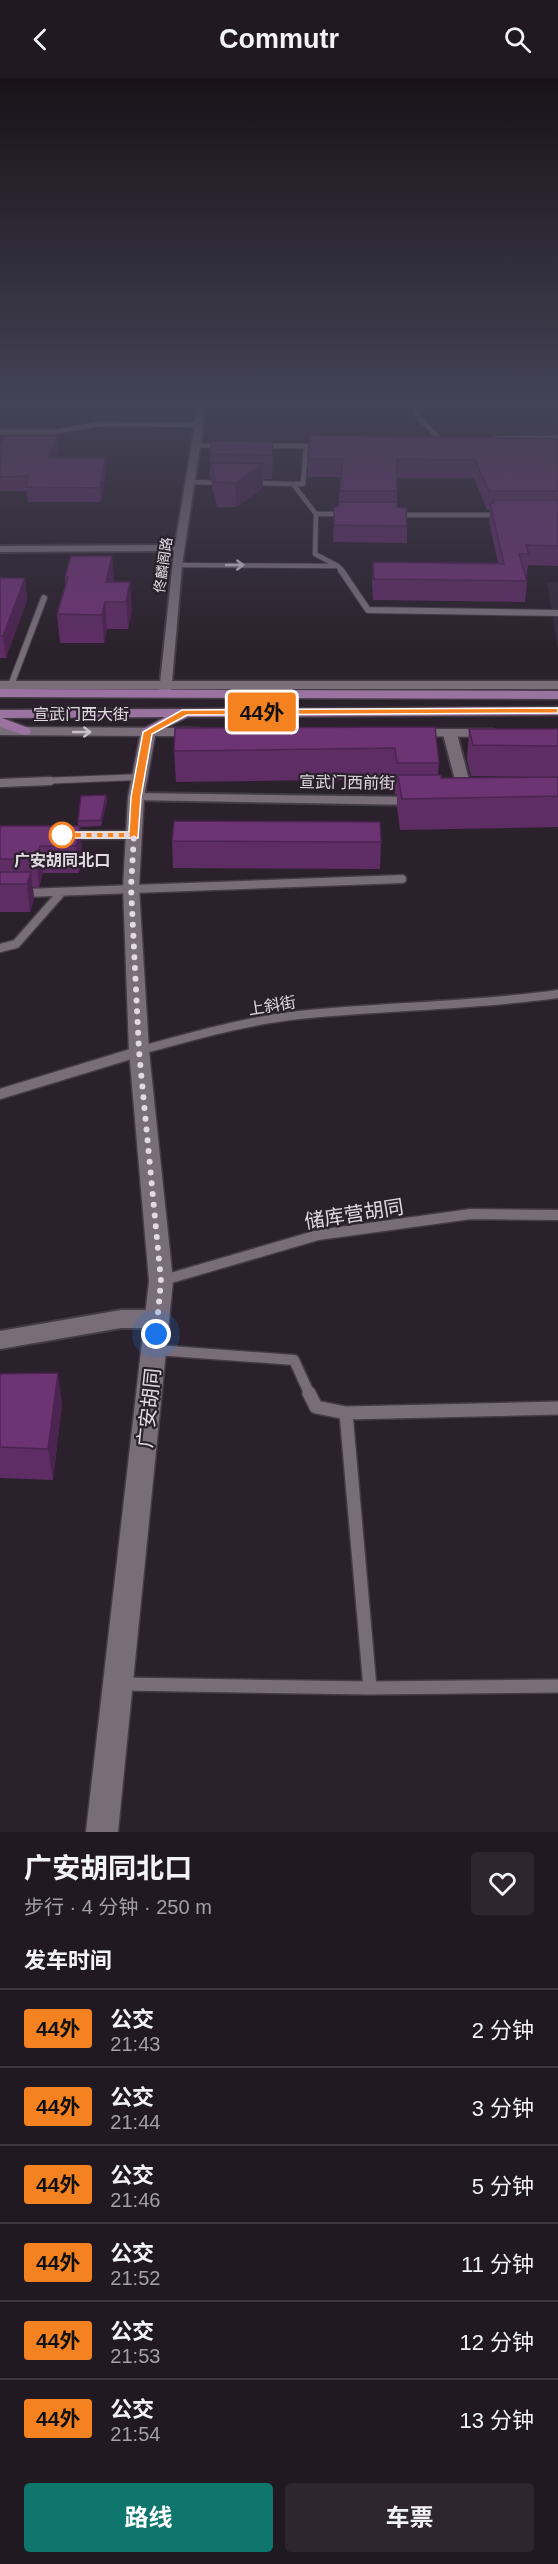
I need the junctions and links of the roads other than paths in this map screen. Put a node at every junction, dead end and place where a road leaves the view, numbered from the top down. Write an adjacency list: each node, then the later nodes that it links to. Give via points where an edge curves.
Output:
1 (189, 488): 8 (street, 佟麟阁路)
2 (297, 488): 3 (lane)
3 (316, 514): 4 (lane); 10 (lane, via 315,554)
4 (351, 514)
5 (385, 515): 6 (lane)
6 (512, 515)
7 (0, 549): 8 (street)
8 (180, 549): 9 (street, 佟麟阁路)
9 (177, 565): 10 (lane, one-way to 10); 15 (street, 佟麟阁路)
10 (338, 566): 12 (lane, via 368,610)
11 (44, 598): 14 (lane)
12 (558, 613)
13 (558, 685): 15 (street, 宣武门西大街)
14 (4, 688): 15 (main road, 宣武门西大街)
15 (166, 689): 16 (main road, 宣武门西大街)
16 (558, 694)
17 (558, 711): 18 (main road, 宣武门西大街)
18 (186, 712): 19 (main road, 宣武门西大街); 23 (main road)
19 (0, 714)
20 (0, 722): 22 (main road)
21 (0, 731): 22 (street, 宣武门西大街)
22 (24, 731): 23 (street, 宣武门西大街, one-way to 23)
23 (148, 732): 24 (street, 宣武门西大街); 28 (street, 广安胡同)
24 (219, 732)
25 (504, 732): 27 (street)
26 (404, 733): 27 (street)
27 (450, 734): 32 (street)
28 (140, 777): 29 (lane); 30 (street, 广安胡同)
29 (0, 783)
30 (136, 797): 31 (street, 宣武门西前街); 34 (street, 广安胡同)
31 (432, 801)
32 (467, 801)
33 (61, 835): 34 (lane)
34 (134, 835): 36 (street, 广安胡同)
35 (402, 879): 36 (lane)
36 (131, 887): 38 (lane); 41 (street, 广安胡同)
37 (20, 893): 38 (lane)
38 (61, 893): 39 (lane, via 16,944)
39 (0, 948)
40 (558, 994): 41 (lane, 上斜街, via 298,1015 253,1022)
41 (139, 1051): 42 (lane, 上斜街); 44 (street, 广安胡同)
42 (0, 1094)
43 (558, 1215): 44 (lane, 储库营胡同, via 471,1214 318,1235)
44 (161, 1281): 45 (street, 广安胡同)
45 (158, 1319): 46 (street, via 121,1318); 47 (street, 广安胡同)
46 (0, 1340)
47 (155, 1350): 49 (lane, via 294,1360 316,1407); 50 (street, 广安胡同)
48 (558, 1408): 49 (lane)
49 (346, 1413): 52 (lane)
50 (119, 1684): 52 (lane); 53 (street, 广安胡同)
51 (558, 1686): 52 (lane)
52 (370, 1688)
53 (102, 1832)

